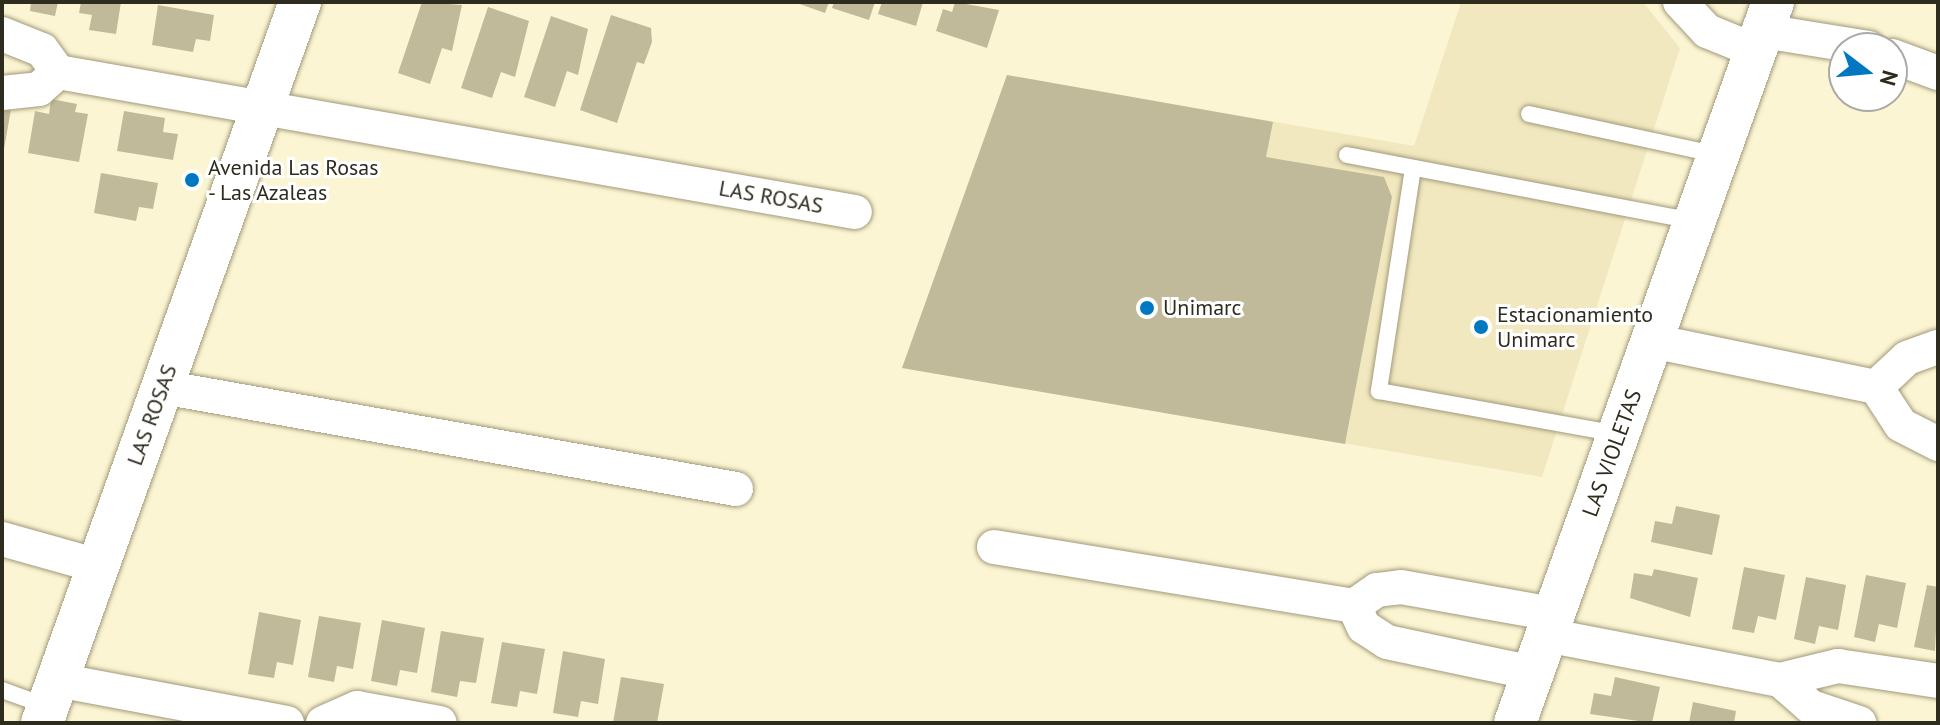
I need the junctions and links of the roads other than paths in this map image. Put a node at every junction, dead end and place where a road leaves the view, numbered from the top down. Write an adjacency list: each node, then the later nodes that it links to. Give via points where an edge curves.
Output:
1 (300, 2): 10 (street, LAS ROSAS)
2 (1680, 2): 3 (street, via 1707,31)
3 (1764, 28): 5 (street); 13 (street, LAS VIOLETAS)
4 (2, 34): 7 (street, via 42,50)
5 (1828, 40)
6 (1908, 62): 8 (street)
7 (58, 72): 9 (street, via 39,89); 10 (street)
8 (1938, 73)
9 (2, 93)
10 (262, 107): 15 (street, LAS ROSAS); 19 (street, LAS ROSAS)
11 (1529, 114): 13 (lane)
12 (1347, 155): 14 (lane)
13 (1719, 155): 16 (street, LAS VIOLETAS)
14 (1413, 168): 16 (lane); 21 (lane, via 1379,391)
15 (855, 212)
16 (1695, 221): 17 (street, LAS VIOLETAS)
17 (1652, 341): 20 (street); 21 (street, LAS VIOLETAS)
18 (1938, 347): 20 (street, via 1907,358)
19 (162, 387): 23 (street); 26 (street, LAS ROSAS)
20 (1876, 387): 22 (street, via 1901,425)
21 (1619, 434): 28 (street, LAS VIOLETAS)
22 (1938, 444)
23 (736, 489)
24 (2, 539): 26 (street)
25 (994, 547): 27 (street)
26 (98, 566): 32 (street, LAS ROSAS)
27 (1354, 606): 28 (street, via 1377,590 1401,587); 28 (street, via 1364,627 1387,642)
28 (1544, 641): 29 (street); 36 (street, LAS VIOLETAS)
29 (1780, 680): 30 (street, via 1838,666); 37 (street, via 1811,707)
30 (1938, 681)
31 (2, 690): 32 (lane)
32 (49, 703): 33 (street)
33 (287, 723)
34 (323, 723): 35 (street, via 357,708)
35 (440, 723)
36 (1515, 723)
37 (1859, 723)

